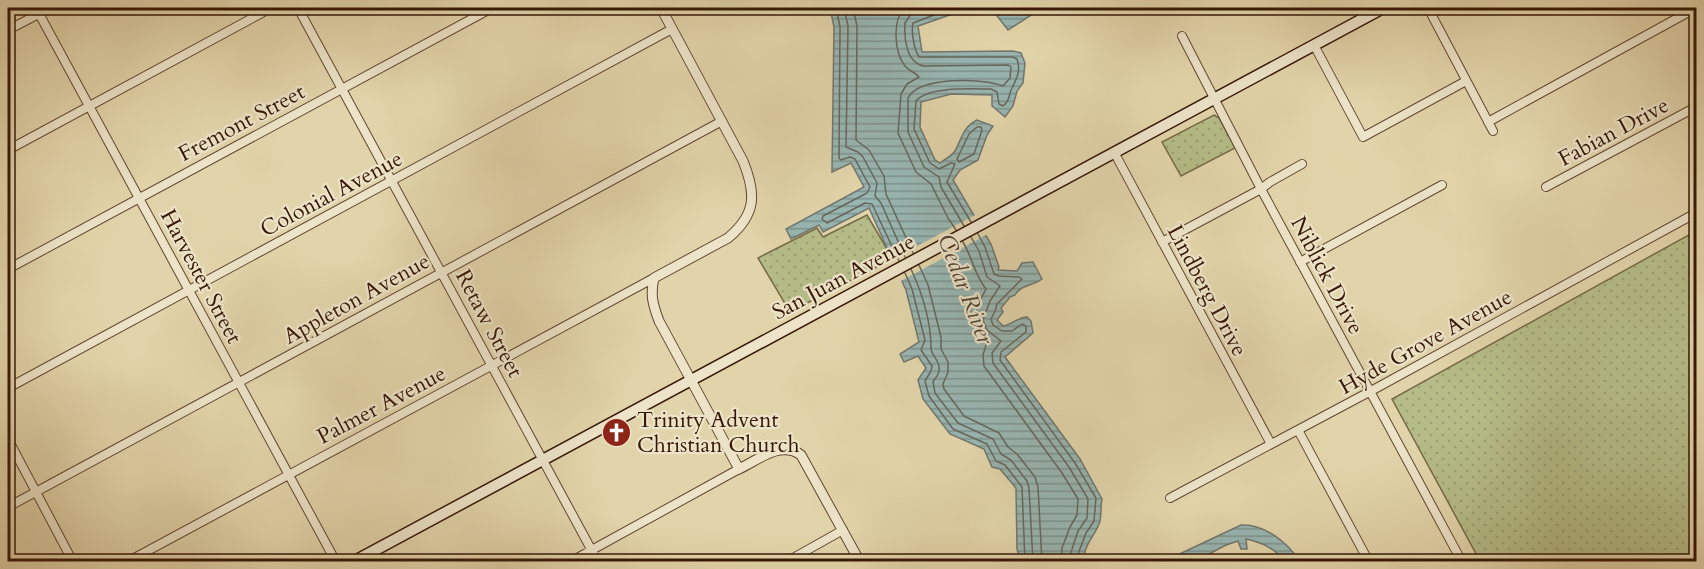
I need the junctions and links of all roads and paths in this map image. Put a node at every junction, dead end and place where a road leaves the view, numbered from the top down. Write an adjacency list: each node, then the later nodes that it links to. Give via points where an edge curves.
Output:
1 (50, 8): 9 (street)
2 (271, 8): 17 (street)
3 (298, 8): 15 (street, Retaw Street)
4 (492, 8): 15 (street, Fremont Street)
5 (660, 8): 10 (street)
6 (1383, 8): 13 (main road, San Juan Avenue)
7 (1428, 8): 14 (street)
8 (1696, 8): 20 (street)
9 (38, 10): 11 (street); 17 (street, Harvester Street)
10 (672, 29): 19 (street); 25 (street, Colonial Avenue)
11 (8, 30)
12 (1182, 36): 16 (street, Niblick Drive)
13 (1314, 45): 14 (street, via 1363,137); 16 (main road, San Juan Avenue)
14 (1466, 81): 20 (street)
15 (342, 88): 25 (street, Retaw Street); 29 (street, Fremont Street)
16 (1215, 98): 23 (main road, San Juan Avenue); 28 (street, Niblick Drive)
17 (89, 105): 22 (street); 29 (street, Harvester Street)
18 (1696, 107): 27 (street, Fabian Drive)
19 (722, 122): 34 (street, Appleton Avenue); 35 (street, via 749,176 753,199 750,210 740,228 728,238)
20 (1488, 122): 21 (street)
21 (1493, 131)
22 (8, 150)
23 (1114, 152): 31 (street, Lindberg Drive); 38 (main road, San Juan Avenue)
24 (1302, 164): 28 (street)
25 (392, 181): 34 (street, Retaw Street); 36 (street, Colonial Avenue)
26 (1442, 185): 32 (street)
27 (1546, 187)
28 (1261, 189): 31 (street); 32 (street, Niblick Drive)
29 (139, 198): 33 (street, Fremont Street); 36 (street, Harvester Street)
30 (1696, 213): 41 (street, Hyde Grove Avenue)
31 (1162, 243): 44 (street, Lindberg Drive)
32 (1300, 261): 41 (street, Niblick Drive)
33 (8, 269)
34 (441, 272): 37 (street, Retaw Street); 39 (street, Appleton Avenue)
35 (654, 278): 37 (street, Palmer Avenue); 38 (street, via 652,303)
36 (189, 290): 39 (street, Harvester Street); 40 (street, Colonial Avenue)
37 (492, 365): 45 (street, Retaw Street); 47 (street, Palmer Avenue)
38 (691, 380): 45 (main road, San Juan Avenue); 46 (street)
39 (239, 382): 47 (street, Harvester Street); 48 (street, Appleton Avenue)
40 (8, 388)
41 (1371, 391): 42 (street, Hyde Grove Avenue); 62 (street, Niblick Drive)
42 (1298, 430): 44 (street, Hyde Grove Avenue); 61 (street)
43 (8, 439): 48 (street)
44 (1271, 444): 49 (street, Hyde Grove Avenue)
45 (543, 460): 52 (street, Retaw Street); 56 (main road, San Juan Avenue)
46 (739, 469): 51 (street, via 782,448 791,449 805,459); 52 (street)
47 (289, 474): 54 (street, Palmer Avenue); 55 (street, Harvester Street)
48 (36, 491): 50 (street, Appleton Avenue); 53 (street)
49 (1170, 498)
50 (8, 507)
51 (843, 530): 59 (street); 60 (street)
52 (592, 550): 57 (street); 58 (street, Retaw Street)
53 (73, 561)
54 (126, 561)
55 (336, 561)
56 (353, 561)
57 (570, 561)
58 (598, 561)
59 (786, 561)
60 (860, 561)
61 (1369, 561)
62 (1462, 561)

